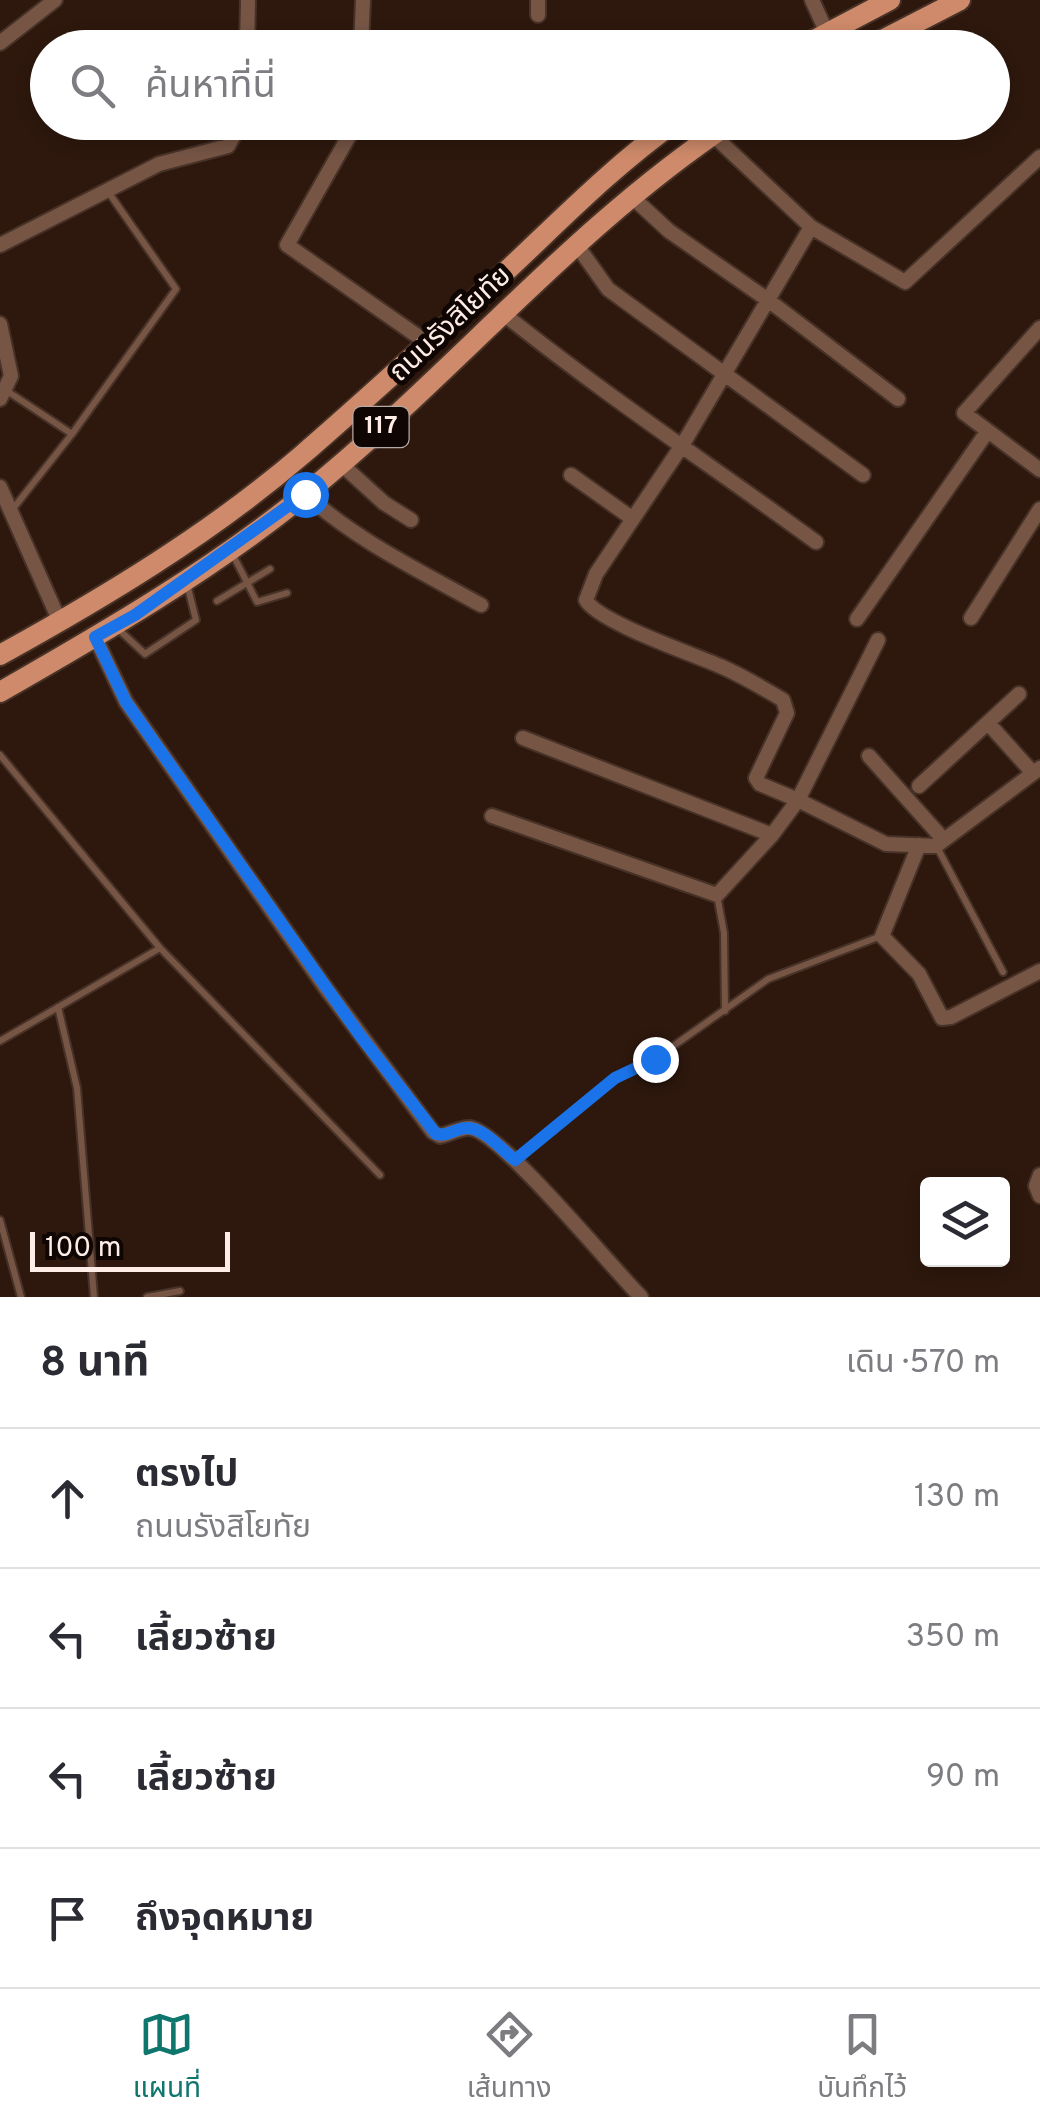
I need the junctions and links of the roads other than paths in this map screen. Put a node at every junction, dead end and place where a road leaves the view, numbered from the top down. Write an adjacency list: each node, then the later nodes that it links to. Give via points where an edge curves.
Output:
1 (55, 0): 12 (street)
2 (248, 0): 7 (street)
3 (362, 0): 8 (street)
4 (812, 0): 9 (street)
5 (890, 0): 10 (main road)
6 (960, 0): 11 (main road)
7 (247, 30)
8 (361, 30)
9 (825, 30)
10 (830, 30)
11 (902, 30)
12 (0, 43)
13 (231, 140): 19 (street)
14 (347, 140): 29 (street, via 287,245)
15 (650, 140): 24 (main road, ถนนรังสิโยทัย / 117)
16 (706, 140): 20 (main road, ถนนรังสิโยทัย / 117)
17 (718, 140): 21 (street)
18 (1040, 157): 21 (street, via 906,282)
19 (107, 190): 23 (street); 34 (lane, via 176,289)
20 (630, 195): 22 (main road, ถนนรังสิโยทัย / 117); 25 (street, via 669,231)
21 (811, 227): 25 (street)
22 (576, 244): 26 (main road, ถนนรังสิโยทัย / 117); 30 (street, via 608,289)
23 (0, 245)
24 (476, 299): 26 (main road); 29 (main road, ถนนรังสิโยทัย / 117)
25 (768, 300): 30 (street); 32 (street)
26 (501, 318): 35 (street); 36 (main road, ถนนรังสิโยทัย / 117)
27 (0, 324): 31 (street, via 11,376)
28 (1040, 328): 33 (street, via 964,413)
29 (426, 342): 56 (main road, ถนนรังสิโยทัย / 117, via 243,502)
30 (725, 373): 35 (street); 39 (street)
31 (3, 395): 34 (lane)
32 (898, 399)
33 (988, 432): 37 (street); 55 (street)
34 (72, 434): 43 (lane)
35 (682, 444): 44 (street); 46 (street)
36 (340, 464): 41 (main road, ถนนรังสิโยทัย / 117); 45 (street)
37 (1040, 470)
38 (571, 475): 44 (street)
39 (863, 475)
40 (0, 487): 43 (street)
41 (305, 494): 47 (main road, ถนนรังสิโยทัย / 117); 53 (street, via 376,546)
42 (1040, 509): 54 (street)
43 (11, 511): 56 (street)
44 (633, 519): 69 (street, via 596,574 588,604 782,700 786,713 756,778)
45 (411, 520)
46 (816, 542)
47 (230, 549): 49 (main road, ถนนรังสิโยทัย / 117); 50 (lane)
48 (270, 569): 50 (lane)
49 (186, 580): 57 (main road, ถนนรังสิโยทัย / 117); 57 (lane, via 196,620 145,654)
50 (247, 582): 51 (lane, via 258,602); 52 (lane)
51 (287, 593)
52 (217, 601)
53 (480, 605)
54 (971, 618)
55 (858, 619)
56 (60, 622): 60 (main road, ถนนรังสิโยทัย / 117)
57 (115, 626): 58 (main road, ถนนรังสิโยทัย / 117)
58 (95, 637): 61 (main road, ถนนรังสิโยทัย / 117); 82 (street, via 126,702 433,1132 475,1129)
59 (878, 640): 69 (street)
60 (0, 655)
61 (0, 692)
62 (1019, 694): 63 (street)
63 (988, 723): 67 (street); 68 (street)
64 (523, 738): 71 (street)
65 (0, 755): 76 (lane)
66 (870, 756): 72 (street)
67 (1037, 771): 72 (street)
68 (919, 786)
69 (798, 800): 71 (street); 73 (street, via 886,844)
70 (492, 816): 74 (street)
71 (772, 835): 74 (street)
72 (940, 843): 73 (street); 77 (lane)
73 (918, 845): 75 (street)
74 (718, 895): 80 (lane)
75 (882, 936): 78 (street, via 919,974 942,1018); 80 (lane, via 768,979)
76 (160, 948): 79 (lane); 83 (lane)
77 (1003, 972)
78 (1040, 972)
79 (58, 1007): 81 (lane); 89 (lane, via 77,1088)
80 (725, 1013): 82 (lane, via 615,1078)
81 (0, 1042)
82 (515, 1160): 91 (street)
83 (380, 1174)
84 (1040, 1175): 85 (street)
85 (1040, 1196)
86 (0, 1220): 88 (lane)
87 (180, 1291): 90 (lane)
88 (21, 1297)
89 (94, 1297)
90 (147, 1297)
91 (641, 1297)

